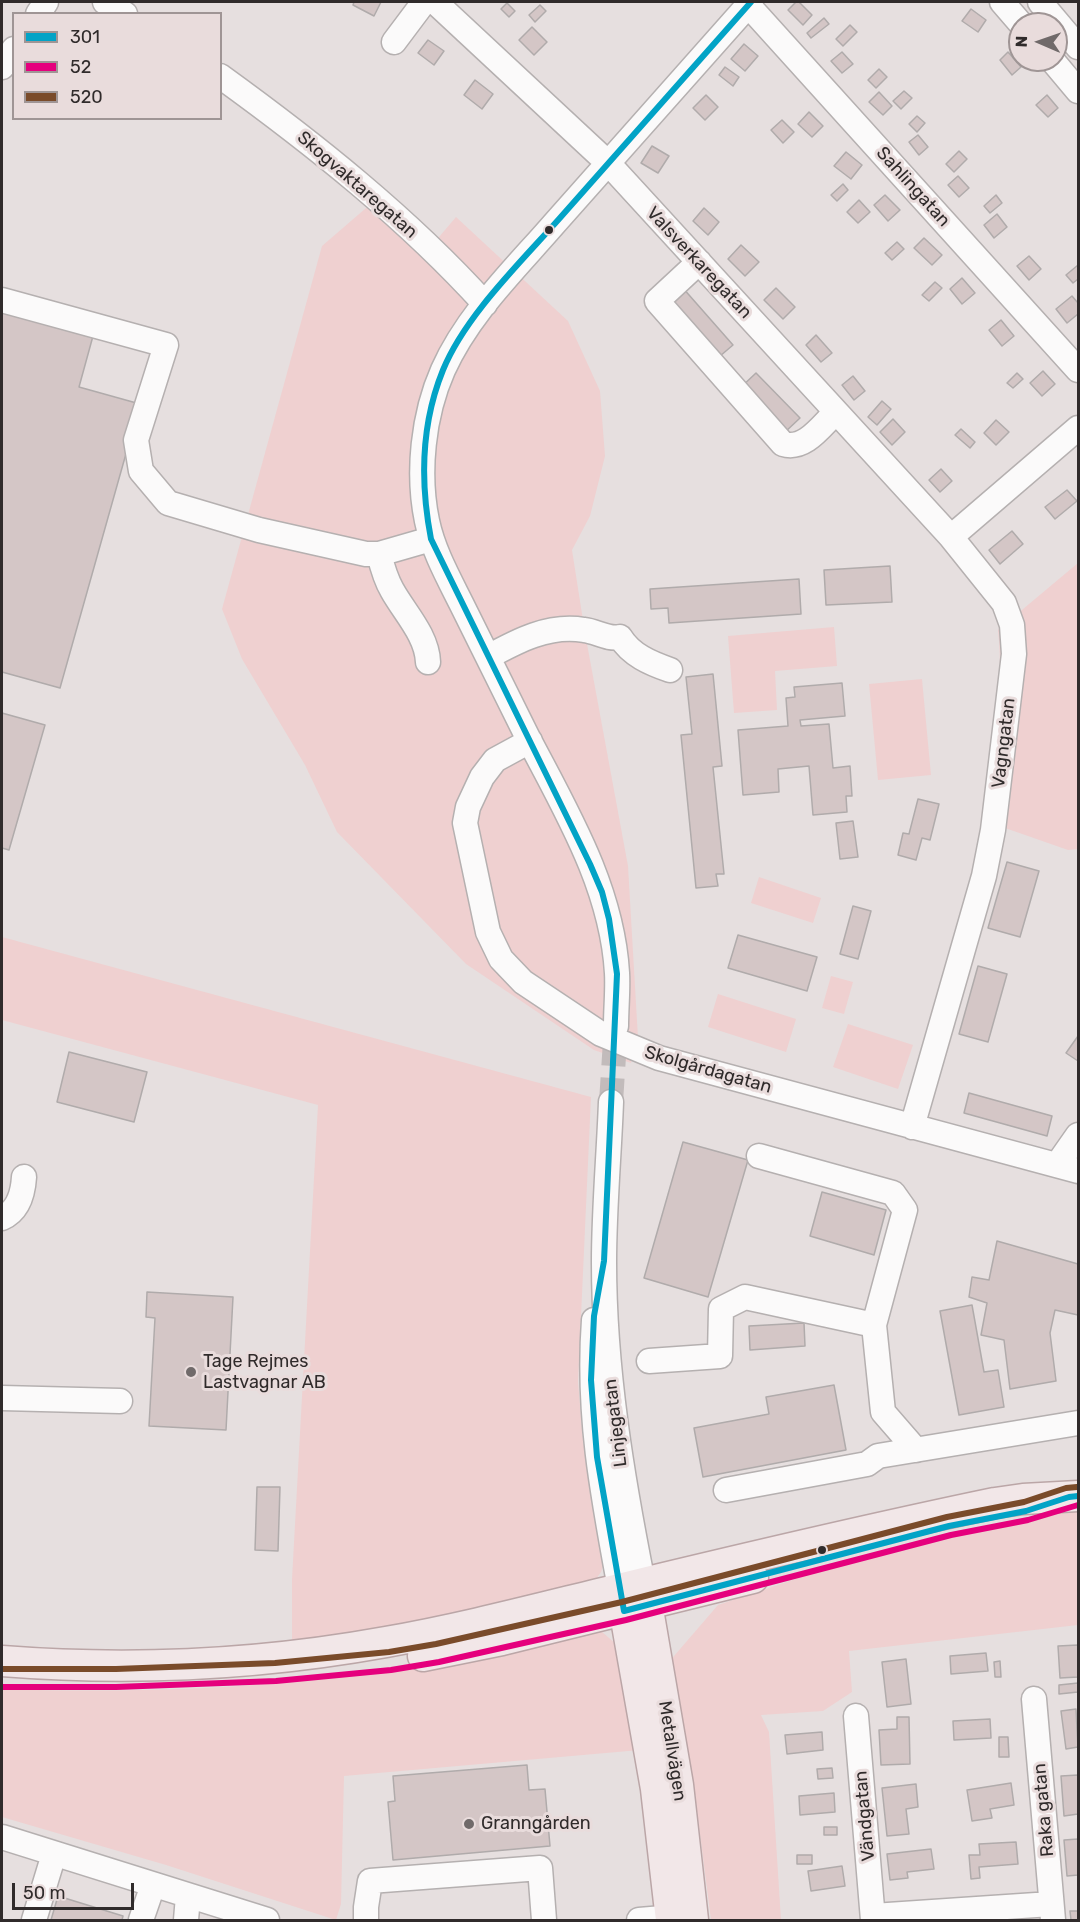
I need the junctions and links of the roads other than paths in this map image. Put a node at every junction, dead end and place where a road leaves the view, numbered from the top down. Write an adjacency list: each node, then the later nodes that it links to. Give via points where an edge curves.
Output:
1 (105, 2): 6 (street)
2 (424, 2): 7 (street)
3 (435, 2): 14 (street, Valsverkaregatan)
4 (1040, 2): 8 (street)
5 (749, 3): 14 (street); 18 (street, Sahlingatan)
6 (122, 12)
7 (394, 42)
8 (1078, 47)
9 (12, 53): 10 (street)
10 (2, 67)
11 (1062, 72): 13 (street)
12 (222, 78): 17 (street, Skogvaktaregatan, via 323,154 453,269)
13 (1078, 91)
14 (608, 163): 15 (street, Valsverkaregatan); 17 (street)
15 (699, 262): 19 (street, Valsverkaregatan); 19 (street, via 657,302 783,444 791,447 804,442)
16 (2, 300): 23 (street, via 166,345 136,440 141,471 168,502 259,530)
17 (485, 304): 22 (street, via 454,348 430,410 423,481)
18 (1078, 370)
19 (836, 412): 21 (street, Valsverkaregatan)
20 (1078, 428): 21 (street)
21 (951, 537): 30 (street, Vagngatan, via 1004,603 1014,638 1013,670 984,876)
22 (431, 539): 23 (street); 24 (street)
23 (379, 554): 25 (street, via 392,591 422,641)
24 (488, 657): 26 (street, via 530,636 582,629 620,637 636,654); 27 (street)
25 (428, 662)
26 (670, 670)
27 (530, 741): 28 (street, via 602,892 617,974); 30 (street, Skolgårdagatan, via 488,768 473,792 465,824 488,932 512,972 601,1034 659,1058)
28 (616, 1026)
29 (611, 1102): 44 (street, Linjegatan, via 604,1261 614,1417 628,1504)
30 (912, 1126): 33 (street, Skolgårdagatan)
31 (1078, 1135): 33 (street)
32 (759, 1156): 36 (street, via 893,1193 899,1201 905,1210)
33 (1068, 1168)
34 (24, 1177): 35 (street, via 22,1195)
35 (2, 1218)
36 (874, 1325): 37 (street, via 745,1297 721,1309 720,1356); 41 (street, via 883,1412)
37 (649, 1361)
38 (2, 1398): 39 (street)
39 (120, 1401)
40 (1078, 1423): 41 (street)
41 (916, 1450): 42 (street, via 878,1456 867,1464)
42 (726, 1490)
43 (1074, 1496): 44 (main road, via 994,1503)
44 (634, 1597): 45 (main road, via 276,1658 116,1666); 46 (main road, via 502,1640 390,1661 190,1676); 55 (main road, Metallvägen, via 679,1795)
45 (2, 1661)
46 (2, 1678)
47 (1034, 1699): 53 (street, Raka gatan)
48 (856, 1716): 54 (street, Vändgatan)
49 (2, 1837): 50 (street)
50 (54, 1854): 51 (street); 56 (street)
51 (153, 1884): 52 (street); 57 (street)
52 (188, 1896): 58 (street); 59 (street)
53 (1052, 1912): 54 (street, Vändgatan)
54 (873, 1918)
55 (682, 1919): 62 (street)
56 (34, 1920)
57 (141, 1920)
58 (186, 1920)
59 (267, 1920)
60 (366, 1920): 61 (street, via 370,1881 540,1868)
61 (544, 1920)
62 (639, 1920)

